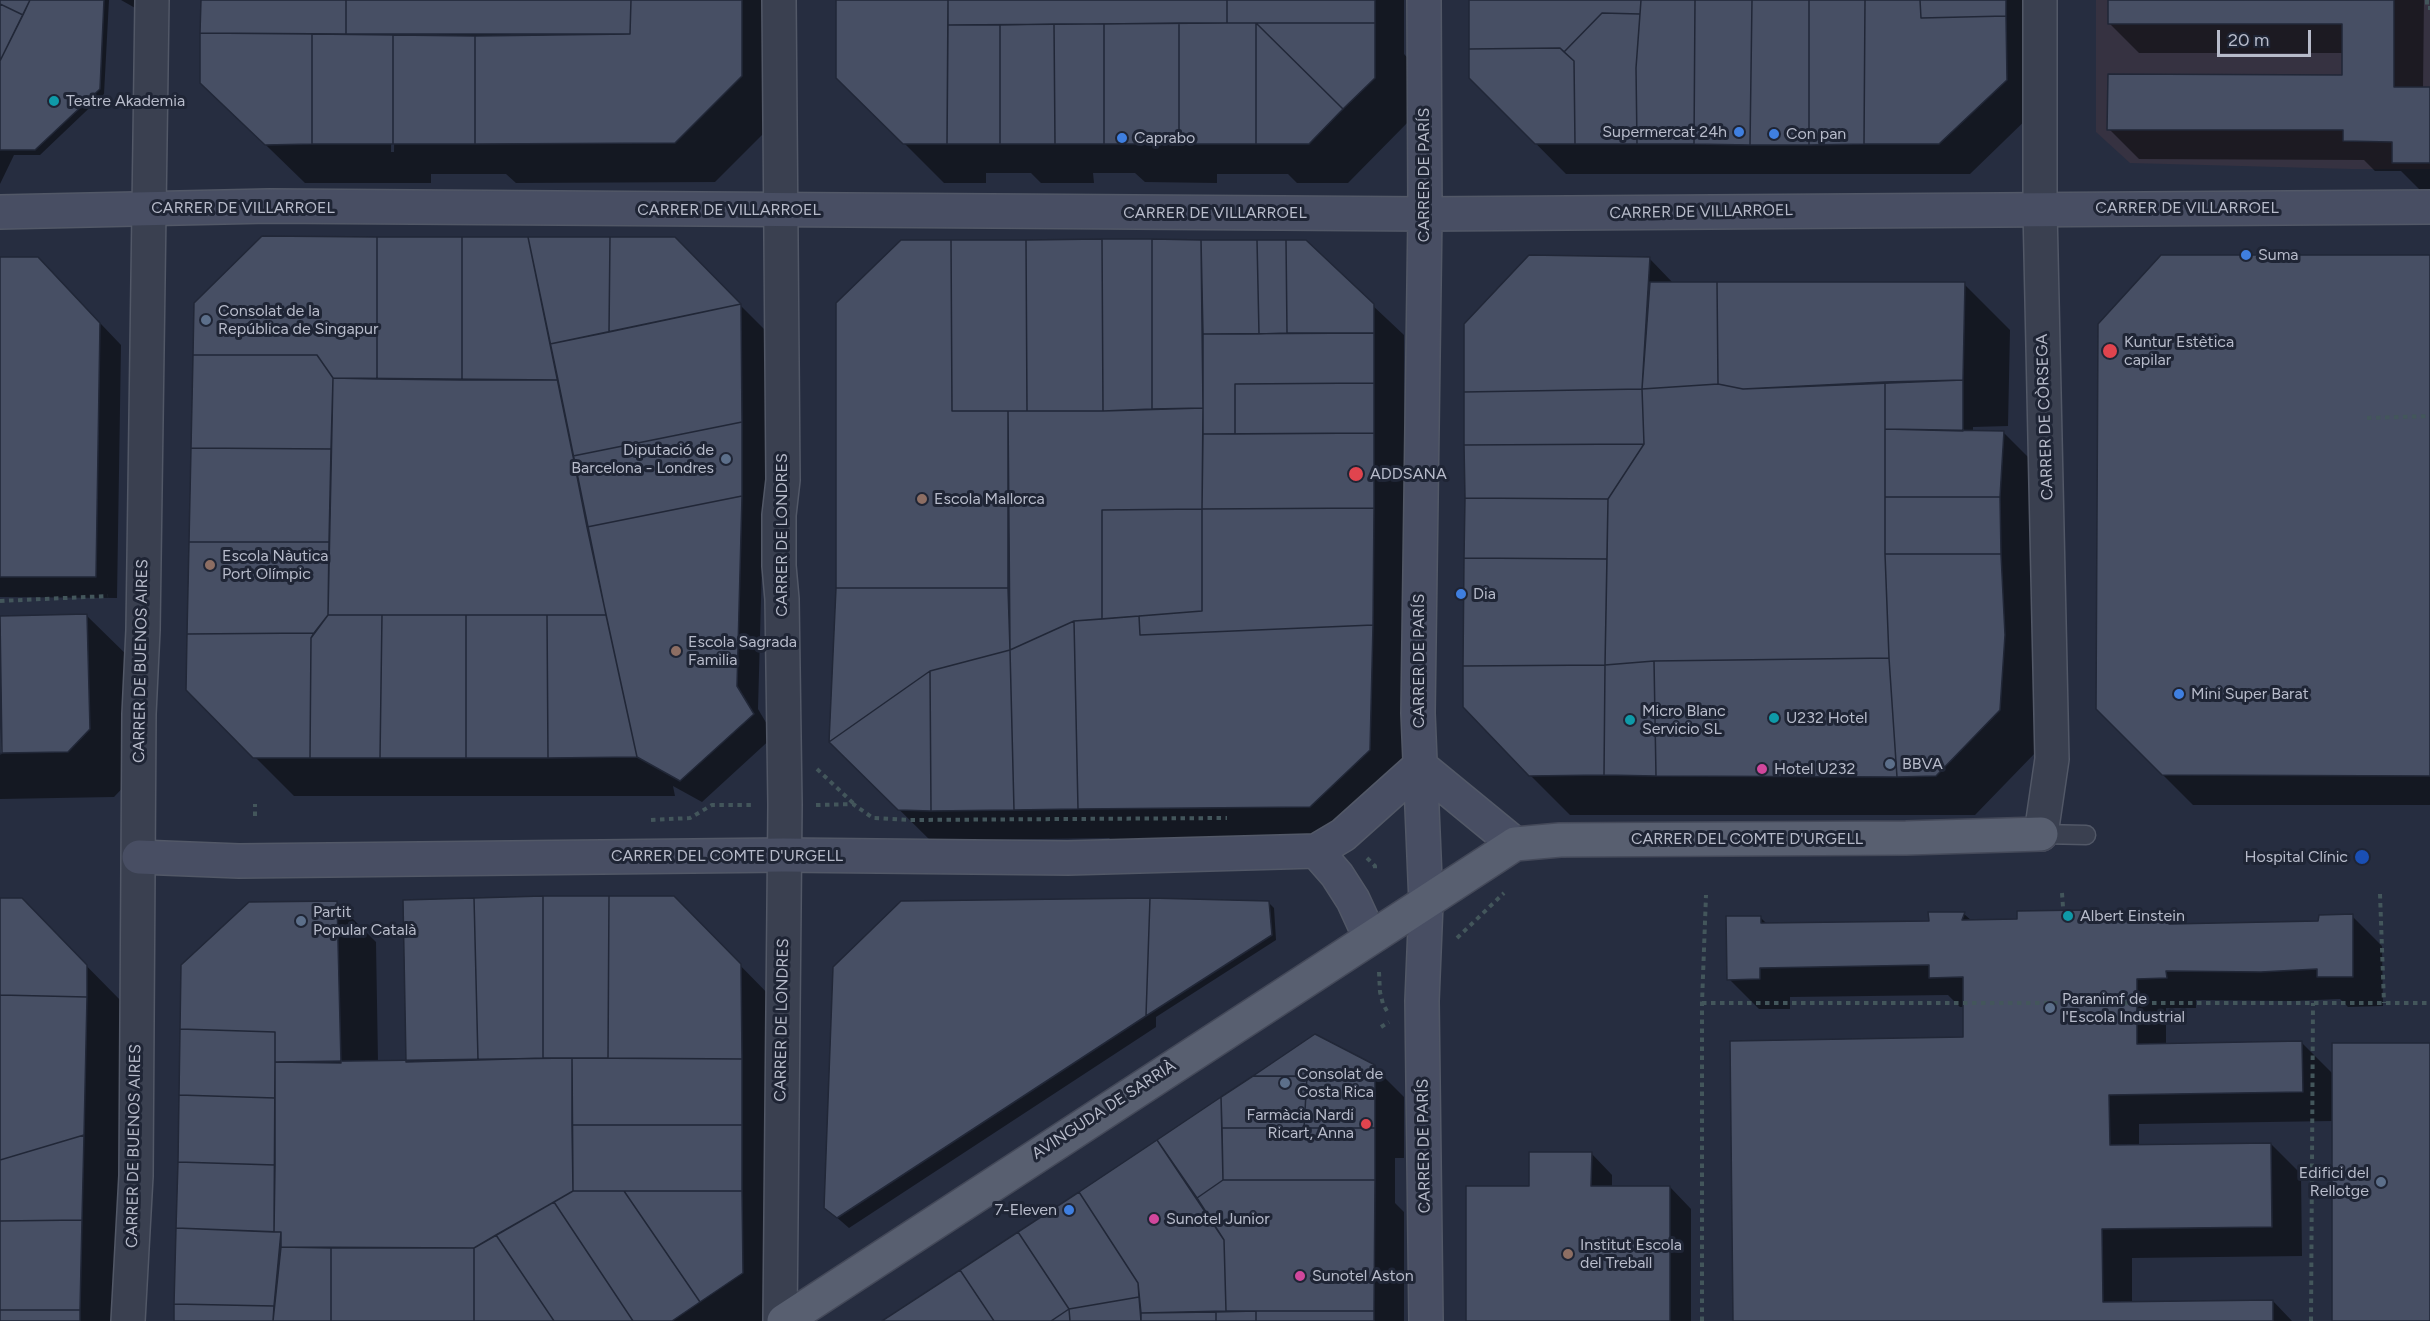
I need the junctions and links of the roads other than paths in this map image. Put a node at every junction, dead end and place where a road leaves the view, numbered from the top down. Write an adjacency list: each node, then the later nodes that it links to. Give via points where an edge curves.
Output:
1 (152, 0): 6 (street, CARRER DE BUENOS AIRES)
2 (779, 0): 8 (street, CARRER DE LONDRES)
3 (1424, 0): 10 (main road, CARRER DE PARÍS)
4 (2040, 0): 7 (street, CARRER DE CÒRSEGA)
5 (2430, 207): 7 (main road, CARRER DE VILLARROEL)
6 (150, 208): 8 (main road, CARRER DE VILLARROEL); 9 (main road, CARRER DE VILLARROEL); 17 (street, CARRER DE BUENOS AIRES)
7 (2040, 209): 10 (main road, CARRER DE VILLARROEL); 12 (street, CARRER DE CÒRSEGA, via 2052,749)
8 (780, 210): 10 (main road, CARRER DE VILLARROEL); 16 (street, CARRER DE LONDRES)
9 (0, 212)
10 (1425, 214): 11 (main road, CARRER DE PARÍS)
11 (1420, 766): 14 (main road); 15 (main road, via 1343,835); 18 (main road, CARRER DE PARÍS)
12 (2041, 834): 13 (lane, CARRER DEL COMTE D'URGELL); 14 (main road, CARRER DEL COMTE D'URGELL, via 1560,840)
13 (2086, 835)
14 (1515, 844): 18 (main road, CARRER DEL COMTE D'URGELL)
15 (1316, 851): 16 (main road, CARRER DEL COMTE D'URGELL, via 1068,858); 19 (main road, via 1353,900)
16 (783, 855): 17 (main road, CARRER DEL COMTE D'URGELL, via 239,861); 21 (street, CARRER DE LONDRES)
17 (139, 857): 20 (street, CARRER DE BUENOS AIRES, via 136,1176)
18 (1426, 903): 19 (main road, AVINGUDA DE SARRIÀ); 22 (main road, CARRER DE PARÍS, via 1422,1001)
19 (1370, 937): 21 (main road, AVINGUDA DE SARRIÀ)
20 (128, 1321)
21 (782, 1321)
22 (1426, 1321)

